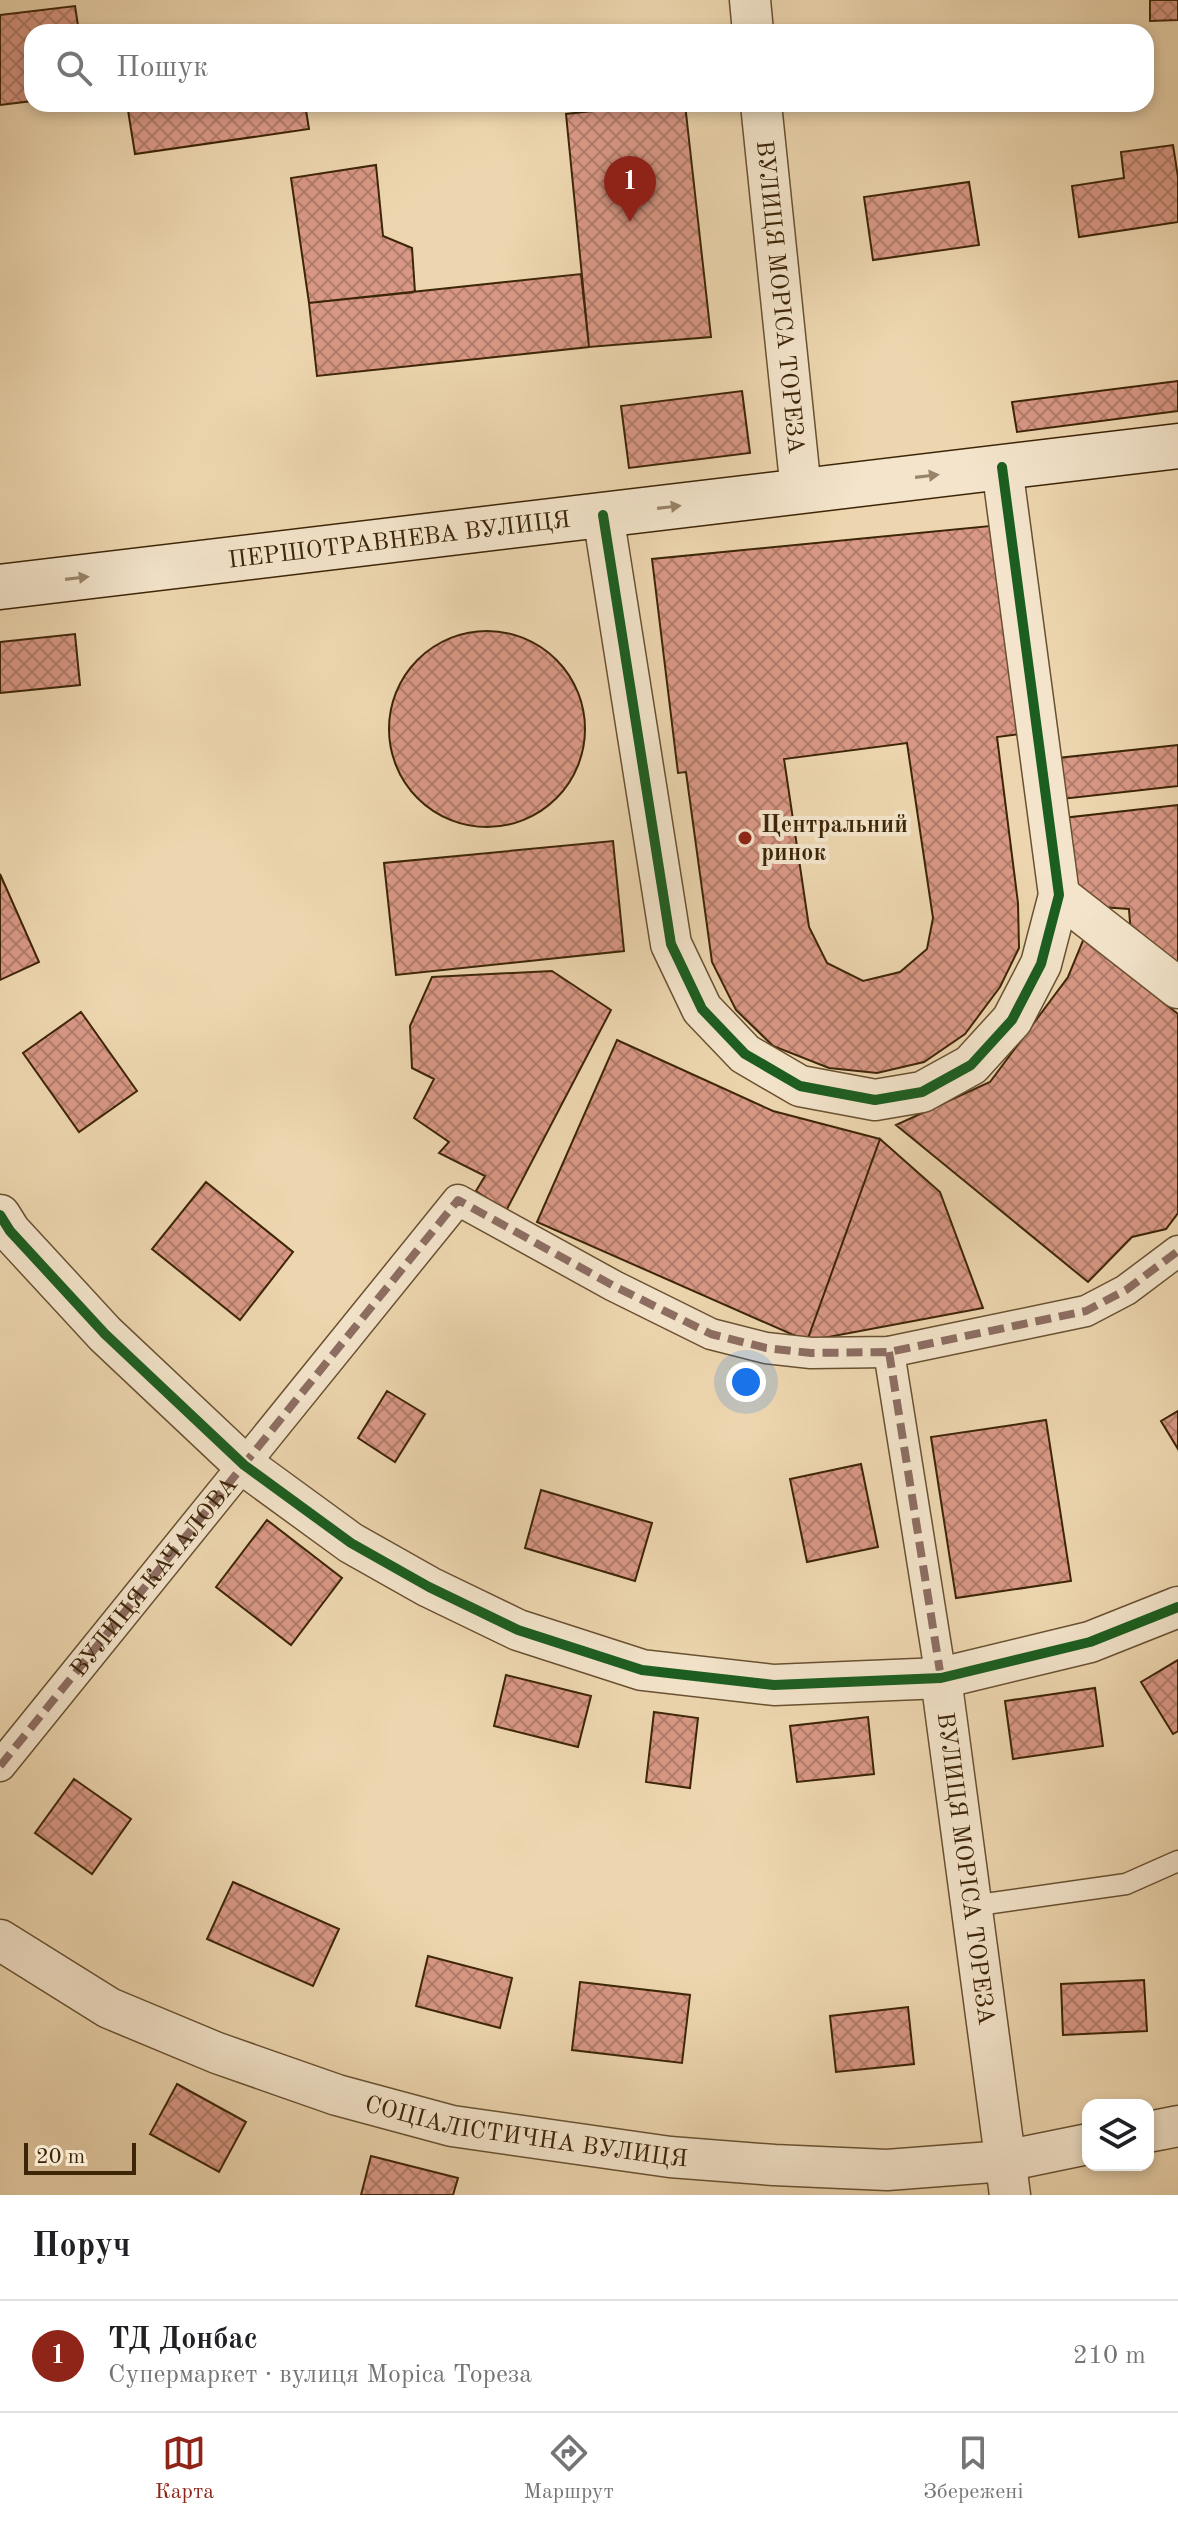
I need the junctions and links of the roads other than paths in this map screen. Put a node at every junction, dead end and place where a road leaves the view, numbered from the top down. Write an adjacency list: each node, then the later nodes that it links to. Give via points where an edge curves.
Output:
1 (750, 0): 2 (street)
2 (752, 24)
3 (762, 112): 6 (street, ВУЛИЦЯ МОРІСА ТОРЕЗА)
4 (1178, 446): 5 (main road, ПЕРШОТРАВНЕВА ВУЛИЦЯ)
5 (1002, 467): 6 (main road, ПЕРШОТРАВНЕВА ВУЛИЦЯ, one-way to 5); 9 (street)
6 (801, 491): 7 (main road, ПЕРШОТРАВНЕВА ВУЛИЦЯ, one-way to 6)
7 (603, 515): 8 (main road, ПЕРШОТРАВНЕВА ВУЛИЦЯ, one-way to 7); 9 (street, via 671,944 702,1009 745,1054 800,1086 875,1100 922,1092 971,1065 1012,1020 1041,964)
8 (0, 587)
9 (1059, 895): 10 (street)
10 (1178, 988)
11 (0, 1215): 14 (street, via 105,1334)
12 (1178, 1251): 13 (street, via 1126,1290 1086,1311)
13 (889, 1352): 14 (street, ВУЛИЦЯ КАЧАЛОВА, via 811,1353 711,1334 458,1200); 16 (street, ВУЛИЦЯ МОРІСА ТОРЕЗА)
14 (244, 1465): 16 (street, via 351,1543 429,1587 518,1630 642,1670 774,1685); 17 (street, ВУЛИЦЯ КАЧАЛОВА)
15 (1178, 1607): 16 (street, via 1090,1642)
16 (941, 1678): 19 (street, ВУЛИЦЯ МОРІСА ТОРЕЗА)
17 (0, 1766)
18 (1178, 1861): 19 (lane, via 1126,1884)
19 (971, 1906): 24 (street, ВУЛИЦЯ МОРІСА ТОРЕЗА)
20 (0, 1940): 24 (street, СОЦІАЛІСТИЧНА ВУЛИЦЯ, via 109,2008 217,2053 337,2095 452,2126 670,2157)
21 (1178, 2126): 22 (street)
22 (1154, 2131)
23 (1082, 2147): 24 (street, СОЦІАЛІСТИЧНА ВУЛИЦЯ)
24 (1008, 2178)

